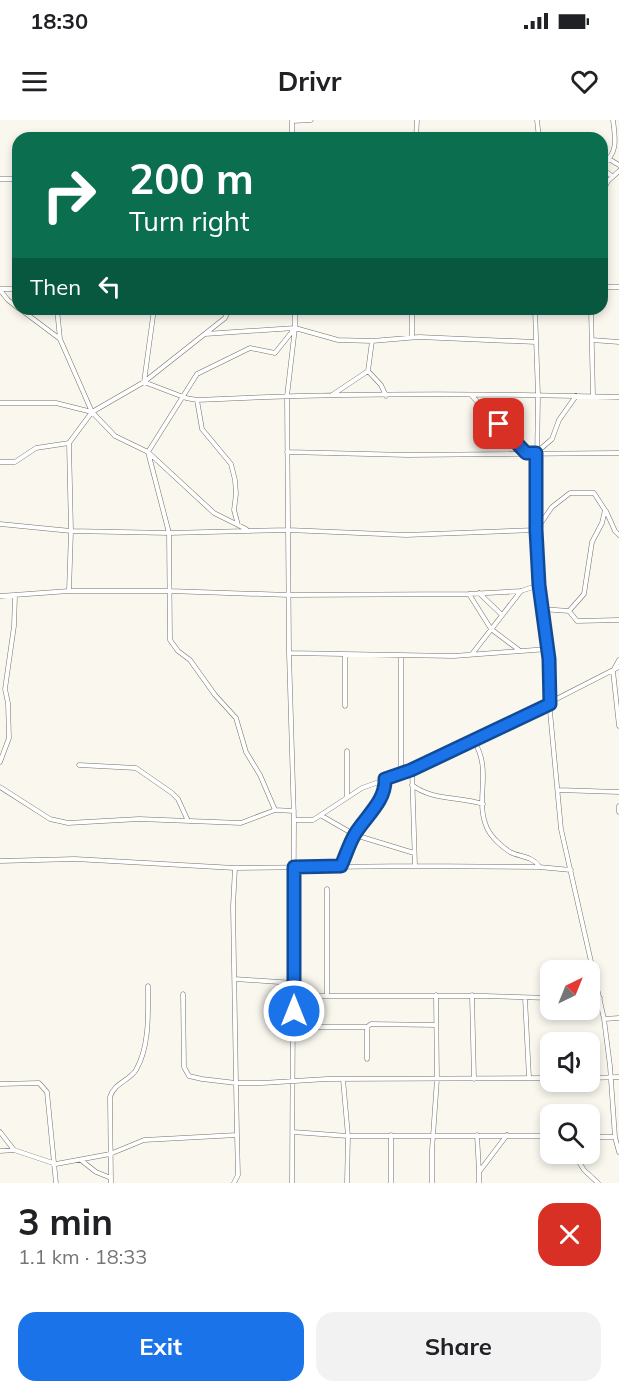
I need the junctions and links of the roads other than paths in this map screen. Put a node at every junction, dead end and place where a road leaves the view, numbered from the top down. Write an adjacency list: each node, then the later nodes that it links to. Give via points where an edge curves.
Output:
1 (292, 120): 2 (street)
2 (311, 120)
3 (613, 120): 4 (street, via 616,144)
4 (609, 159): 5 (street)
5 (619, 165)
6 (619, 171): 8 (street)
7 (608, 173): 8 (street)
8 (612, 176): 9 (street)
9 (608, 182)
10 (619, 282): 12 (street)
11 (608, 287): 12 (street)
12 (613, 287): 13 (street)
13 (619, 287)
14 (0, 289): 15 (street)
15 (12, 303)
16 (28, 315): 27 (street)
17 (58, 315): 27 (street)
18 (153, 315): 33 (street)
19 (226, 315): 25 (street)
20 (295, 315): 24 (street)
21 (412, 315): 26 (street)
22 (535, 315): 30 (street)
23 (591, 315): 29 (street)
24 (295, 328): 25 (street); 28 (street, via 338,340); 36 (street); 41 (street, via 276,353 250,348 197,374)
25 (204, 334): 33 (street)
26 (412, 337): 28 (street); 30 (street)
27 (60, 339): 45 (street)
28 (372, 340): 32 (street)
29 (592, 340): 31 (street); 40 (street)
30 (536, 342): 35 (street)
31 (619, 342)
32 (368, 371): 37 (street); 38 (street)
33 (144, 382): 41 (street); 45 (street)
34 (472, 395): 35 (street); 38 (street); 49 (street)
35 (538, 395): 39 (street); 50 (street)
36 (287, 396): 37 (street); 43 (street); 48 (street)
37 (331, 396): 38 (street)
38 (386, 396)
39 (576, 396): 40 (street); 50 (street, via 559,420 552,440)
40 (593, 396): 42 (street)
41 (183, 397): 43 (street); 47 (street)
42 (619, 397)
43 (197, 400): 55 (street, via 202,429 231,464)
44 (0, 403): 45 (street, via 56,403)
45 (92, 412): 46 (street); 47 (street, via 116,436)
46 (69, 443): 52 (street, via 36,448 15,462); 59 (street)
47 (148, 452): 55 (street, via 214,513); 60 (street)
48 (287, 452): 49 (street); 57 (street)
49 (526, 453): 50 (street)
50 (536, 453): 51 (street); 58 (street)
51 (619, 453)
52 (0, 462)
53 (605, 510): 58 (street, via 594,493 570,493 552,507); 61 (street); 72 (street, via 592,542 584,594)
54 (0, 524): 59 (street)
55 (238, 525): 56 (street)
56 (248, 530): 57 (street); 60 (street)
57 (288, 530): 58 (street, via 406,535); 68 (street)
58 (536, 530): 62 (street)
59 (71, 531): 60 (street); 63 (street)
60 (169, 533): 64 (street)
61 (619, 535)
62 (539, 585): 65 (street); 71 (street)
63 (69, 591): 64 (street); 70 (street)
64 (169, 591): 68 (street); 102 (street, via 170,640 236,718 246,752)
65 (521, 591): 66 (street); 73 (street)
66 (479, 593): 67 (street); 73 (street)
67 (468, 594): 68 (street); 75 (street)
68 (289, 595): 78 (street)
69 (0, 596): 70 (street)
70 (15, 596): 90 (street, via 5,689 9,738)
71 (542, 609): 72 (street); 76 (street)
72 (568, 611): 74 (street, via 577,621)
73 (502, 615): 75 (street)
74 (619, 620)
75 (491, 629): 77 (street); 79 (street)
76 (548, 649): 77 (street); 85 (street)
77 (520, 651): 79 (street)
78 (289, 653): 80 (street); 103 (street)
79 (472, 654): 81 (street)
80 (345, 655): 81 (street); 86 (street)
81 (401, 656): 93 (street)
82 (619, 660): 84 (street)
83 (619, 667): 84 (street)
84 (613, 671): 85 (street); 87 (street)
85 (550, 704): 88 (street); 97 (street)
86 (345, 706)
87 (619, 726)
88 (474, 741): 92 (street); 100 (street, via 484,765)
89 (346, 751): 99 (street)
90 (0, 762)
91 (79, 765): 107 (street, via 136,768 178,799)
92 (411, 770): 93 (street); 95 (street)
93 (401, 773): 94 (street)
94 (385, 779): 99 (street); 108 (street, via 379,802)
95 (412, 785): 100 (street, via 428,795); 109 (street)
96 (0, 787): 107 (street, via 50,819 68,823)
97 (558, 790): 98 (street); 116 (street, via 561,829)
98 (619, 792)
99 (347, 798): 105 (street)
100 (483, 804): 114 (street, via 488,831 509,851 533,860)
101 (619, 806): 104 (street)
102 (275, 810): 103 (street); 107 (street, via 249,821)
103 (294, 811): 106 (street)
104 (619, 812)
105 (322, 816): 106 (street, via 309,821); 108 (street)
106 (294, 820): 113 (street)
107 (188, 821)
108 (355, 835): 109 (street); 111 (street)
109 (414, 853): 112 (street)
110 (0, 861): 115 (street, via 75,859)
111 (341, 866): 112 (street); 113 (street)
112 (415, 866): 114 (street)
113 (294, 867): 115 (street); 120 (street)
114 (539, 867): 116 (street)
115 (235, 868): 119 (street)
116 (571, 870): 118 (street)
117 (327, 889): 125 (street)
118 (590, 960)
119 (235, 979): 120 (street); 145 (street)
120 (294, 983): 124 (street)
121 (148, 986): 162 (street, via 144,1047 134,1072 111,1093)
122 (183, 994): 145 (street, via 184,1067 189,1076)
123 (436, 995): 125 (street); 126 (street); 132 (street)
124 (294, 996): 125 (street); 133 (street)
125 (327, 996)
126 (472, 996): 127 (street); 143 (street)
127 (525, 998): 128 (street); 138 (street)
128 (540, 998)
129 (600, 998): 131 (street)
130 (619, 1018): 131 (street)
131 (604, 1019): 136 (street)
132 (436, 1025): 134 (street); 142 (street)
133 (294, 1027): 134 (street); 144 (street)
134 (367, 1027): 135 (street)
135 (367, 1059)
136 (610, 1077): 137 (street); 140 (street); 147 (street)
137 (619, 1077)
138 (529, 1078): 139 (street); 143 (street)
139 (540, 1078)
140 (600, 1078)
141 (343, 1079): 142 (street); 144 (street); 155 (street)
142 (437, 1079): 143 (street); 152 (street)
143 (474, 1079)
144 (292, 1081): 145 (street); 149 (street)
145 (236, 1083): 150 (street)
146 (0, 1084): 164 (street, via 39,1083 45,1088)
147 (616, 1122): 158 (street)
148 (0, 1132): 159 (street)
149 (293, 1132): 155 (street); 170 (street)
150 (237, 1135): 162 (street, via 144,1140); 169 (street, via 238,1175)
151 (391, 1135): 152 (street); 155 (street); 172 (street)
152 (433, 1135): 153 (street); 173 (street)
153 (477, 1135): 154 (street); 166 (street)
154 (507, 1135): 156 (street); 166 (street)
155 (348, 1136): 171 (street)
156 (540, 1136)
157 (600, 1137): 158 (street)
158 (615, 1137): 161 (street)
159 (14, 1150): 160 (street); 164 (street)
160 (0, 1151)
161 (619, 1152)
162 (110, 1154): 163 (street); 167 (street)
163 (82, 1161): 164 (street); 167 (street)
164 (56, 1164): 168 (street)
165 (580, 1164): 175 (street)
166 (479, 1172): 174 (street)
167 (111, 1180)
168 (56, 1183)
169 (234, 1183)
170 (292, 1183)
171 (348, 1183)
172 (392, 1183)
173 (432, 1183)
174 (479, 1183)
175 (598, 1183)

